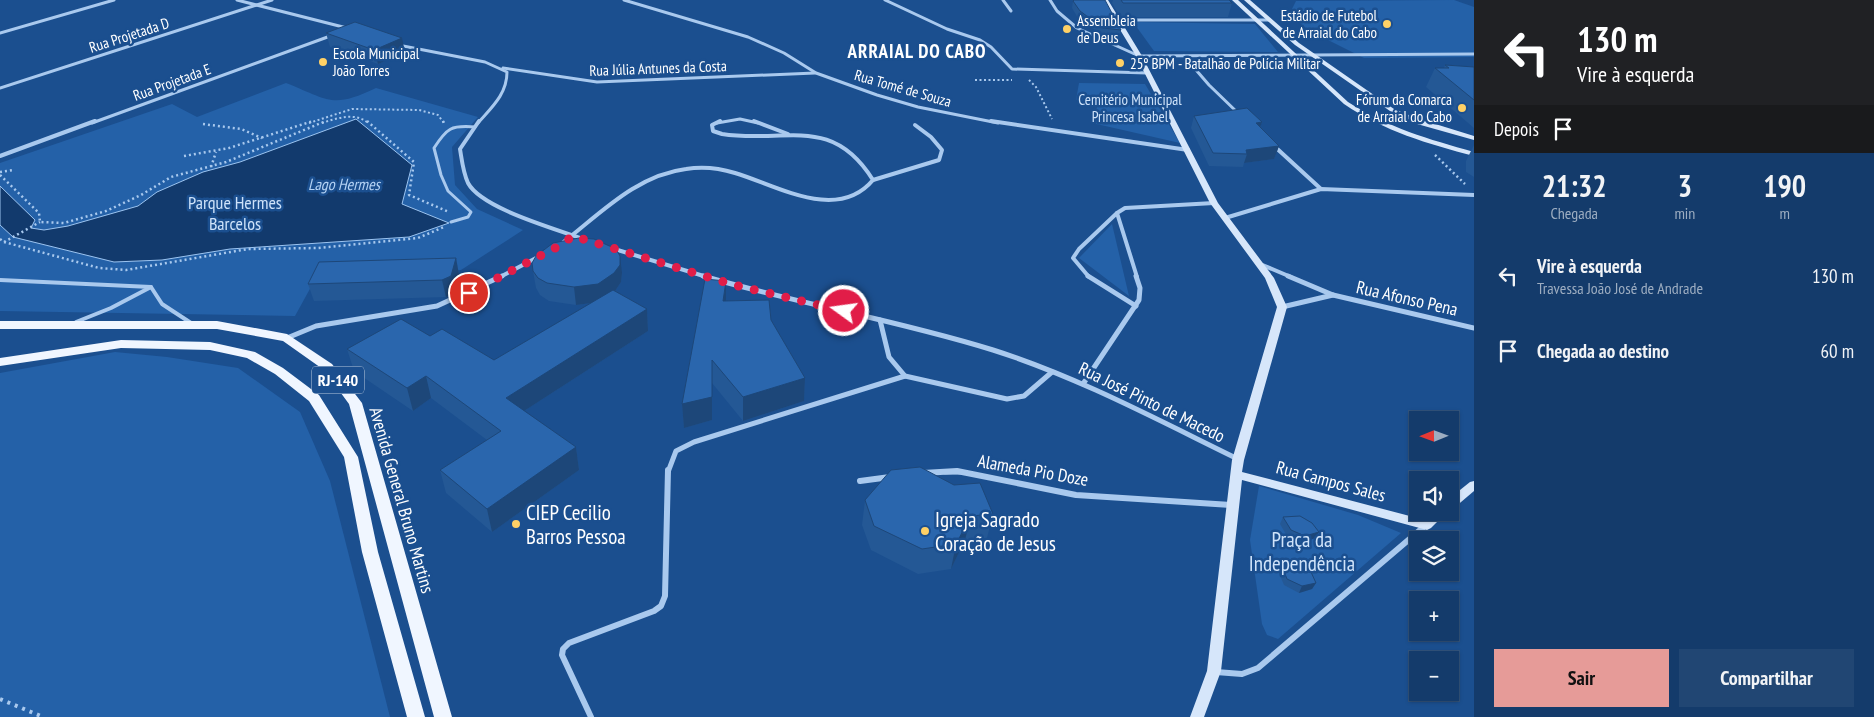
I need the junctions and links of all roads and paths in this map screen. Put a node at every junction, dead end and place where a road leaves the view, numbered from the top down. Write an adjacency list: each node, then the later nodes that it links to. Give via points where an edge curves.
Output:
1 (114, 0): 18 (street)
2 (237, 0): 12 (street)
3 (272, 0): 12 (street, Rua Projetada D)
4 (624, 0): 28 (street, Rua Tomé de Souza, via 748,37 784,53)
5 (885, 0): 27 (street, via 947,29 980,40)
6 (1003, 0): 13 (street)
7 (1050, 0): 24 (street, via 1073,26)
8 (1098, 0): 9 (street)
9 (1105, 0): 14 (main road)
10 (1235, 0): 15 (main road)
11 (1247, 0): 16 (main road)
12 (258, 3): 17 (street, via 351,29); 34 (street, Rua Projetada D)
13 (1011, 11)
14 (1117, 20): 15 (street); 24 (main road)
15 (1258, 20): 16 (street); 21 (main road)
16 (1270, 20): 22 (main road)
17 (343, 32)
18 (0, 34)
19 (335, 35): 49 (street, Rua Projetada E)
20 (388, 42): 26 (street, via 407,49)
21 (1293, 54): 22 (street); 25 (street); 44 (main road, via 1346,103 1366,116)
22 (1314, 54): 23 (street); 43 (main road, via 1392,110 1413,120)
23 (1474, 54)
24 (1139, 56): 25 (street); 29 (main road)
25 (1184, 56): 35 (street)
26 (501, 68): 28 (street, Rua Júlia Antunes da Costa, via 536,71 589,82); 38 (street, via 507,72 502,95)
27 (1012, 68): 29 (street); 33 (path)
28 (816, 73): 40 (street, Rua Tomé de Souza, via 918,106)
29 (1147, 73): 46 (main road)
30 (974, 80): 31 (path)
31 (1015, 80)
32 (1022, 81): 33 (path)
33 (1030, 81): 40 (path)
34 (0, 88)
35 (1241, 116)
36 (203, 124): 42 (path, via 236,128)
37 (915, 125): 54 (street, via 942,150 939,160)
38 (475, 127): 39 (lane, via 453,125); 63 (street, via 460,149 463,170 475,192 489,204)
39 (446, 128): 42 (path, via 438,115 419,110 352,109); 62 (lane, via 434,148 444,188 471,212 468,217)
40 (1060, 133): 46 (street, Rua Tomé de Souza)
41 (788, 134): 41 (street, via 736,118 722,119 712,125 713,131 727,135); 54 (street, via 819,136 853,151 866,165)
42 (263, 138): 47 (path)
43 (1474, 138)
44 (1419, 139): 48 (main road); 55 (path)
45 (1269, 142): 56 (street)
46 (1189, 150): 58 (main road)
47 (217, 152): 50 (path); 51 (path)
48 (1474, 154)
49 (0, 156)
50 (184, 156)
51 (211, 166): 61 (path, via 167,178 100,214 60,222); 62 (path, via 335,118 360,117 414,162 409,195 455,215)
52 (14, 170): 53 (path)
53 (0, 173): 61 (path, via 39,212)
54 (873, 180): 63 (street, via 861,193 844,198 809,199 720,169 684,169 659,174 641,183)
55 (1467, 187)
56 (1320, 189): 57 (street); 60 (street)
57 (1474, 195)
58 (1214, 203): 59 (street, via 1125,208); 60 (main road)
59 (1117, 213): 74 (street, via 1140,288); 74 (street, via 1073,258 1080,271 1094,282)
60 (1225, 218): 70 (main road)
61 (40, 222): 65 (path)
62 (451, 222): 65 (path, via 418,238 318,248 236,251 126,270 98,268)
63 (573, 236): 66 (street); 68 (street)
64 (0, 239): 65 (path)
65 (4, 242)
66 (592, 242)
67 (601, 244): 76 (street, Rua José Pinto de Macedo, via 734,285)
68 (559, 246)
69 (543, 254): 81 (street, via 437,306 316,326)
70 (1260, 264): 73 (street, Rua Afonso Pena); 75 (main road)
71 (0, 280): 72 (lane)
72 (151, 287): 78 (lane); 79 (lane, via 154,295 173,313)
73 (1333, 295): 75 (street, Rua Afonso Pena); 80 (street, Rua Afonso Pena)
74 (1136, 306): 85 (street)
75 (1282, 307): 86 (main road)
76 (880, 320): 83 (street, Rua José Pinto de Macedo, via 968,343); 84 (street, via 887,356)
77 (0, 325): 78 (main road, Avenida General Bruno Martins / RJ-140)
78 (69, 325): 79 (main road, Avenida General Bruno Martins / RJ-140)
79 (195, 325): 81 (main road, Avenida General Bruno Martins / RJ-140, via 217,325)
80 (1474, 328)
81 (287, 338): 100 (main road, Avenida General Bruno Martins / RJ-140, via 328,367 355,403)
82 (0, 362): 99 (main road, RJ-140, via 121,344 210,346 251,355 279,371 314,398 351,457 370,552)
83 (1052, 372): 84 (street, Rua José Pinto de Macedo, via 1024,396 1007,399); 85 (street, Rua José Pinto de Macedo)
84 (905, 376): 101 (street, via 694,442 676,451 668,467 665,596 661,606 569,643 563,649 562,654)
85 (1082, 384): 86 (street, Rua José Pinto de Macedo)
86 (1238, 460): 88 (main road)
87 (916, 474): 93 (street, Alameda Pio Doze, via 957,471 1058,493)
88 (1236, 474): 93 (main road); 95 (main road, Rua Campos Sales)
89 (897, 476): 90 (street)
90 (860, 481)
91 (1474, 485): 92 (main road)
92 (1459, 498)
93 (1232, 505): 96 (main road)
94 (1431, 521): 95 (main road)
95 (1426, 525): 96 (street, via 1258,668 1242,674)
96 (1214, 672): 102 (main road)
97 (0, 699): 98 (path)
98 (43, 717)
99 (416, 717)
100 (443, 717)
101 (591, 717)
102 (1197, 717)

